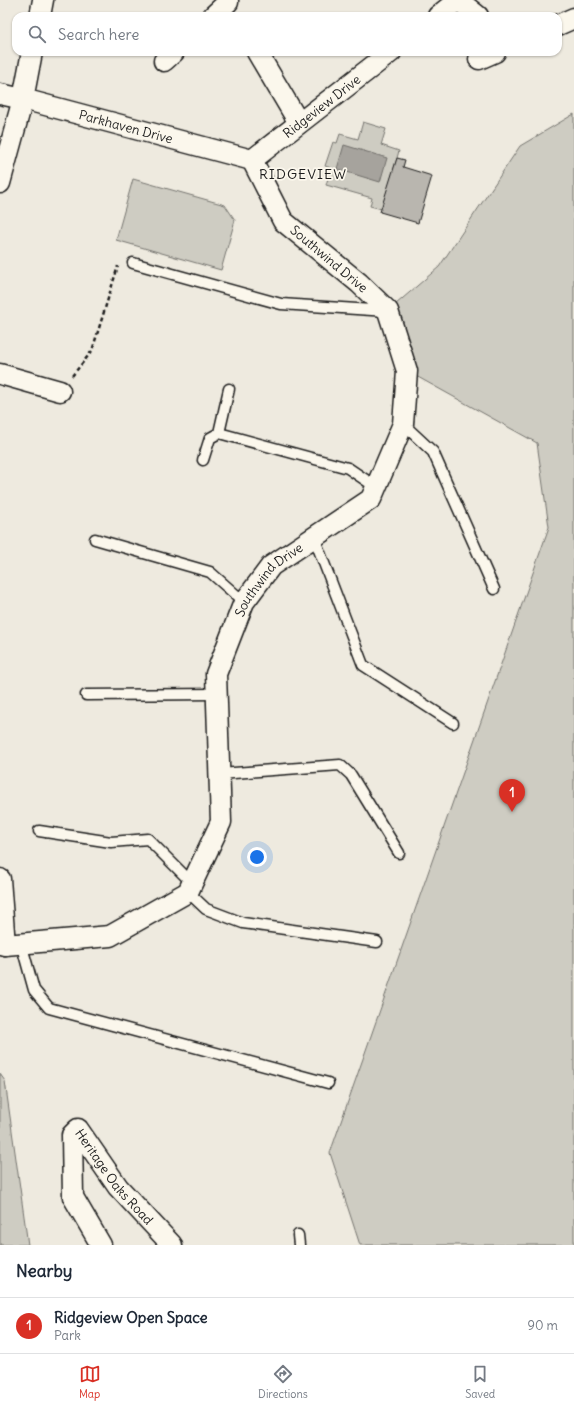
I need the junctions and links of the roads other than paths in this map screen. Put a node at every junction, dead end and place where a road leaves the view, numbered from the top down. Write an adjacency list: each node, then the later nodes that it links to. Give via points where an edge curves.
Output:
1 (43, 0): 4 (street)
2 (458, 0): 6 (street); 7 (street)
3 (231, 6): 5 (street)
4 (41, 12)
5 (220, 12)
6 (443, 12)
7 (473, 12)
8 (574, 18): 9 (street)
9 (562, 23)
10 (31, 56): 14 (street)
11 (259, 56): 15 (street)
12 (386, 56): 15 (street, Ridgeview Drive)
13 (0, 94): 14 (street, Parkhaven Drive)
14 (23, 99): 16 (street, Parkhaven Drive); 17 (street)
15 (299, 123): 16 (street, Ridgeview Drive)
16 (252, 160): 19 (street, Southwind Drive, via 283,221)
17 (0, 183)
18 (133, 263): 19 (lane, via 281,304)
19 (388, 311): 23 (street, Southwind Drive, via 407,371)
20 (0, 374): 22 (street)
21 (229, 389): 24 (lane)
22 (60, 390)
23 (403, 424): 26 (street, Southwind Drive); 29 (lane, via 433,452)
24 (219, 433): 25 (lane, via 210,438); 26 (lane, via 348,468)
25 (203, 460)
26 (376, 487): 27 (street, Southwind Drive, via 371,499)
27 (314, 537): 30 (street, Southwind Drive, via 271,566); 33 (lane, via 363,665)
28 (95, 539): 30 (lane, via 210,572)
29 (494, 589)
30 (244, 602): 31 (street, Southwind Drive, via 216,674)
31 (217, 694): 32 (lane); 34 (street, Southwind Drive)
32 (86, 695)
33 (453, 723)
34 (220, 774): 36 (lane, via 340,765 351,775); 38 (street, Southwind Drive, via 221,822)
35 (39, 831): 38 (lane, via 111,842 148,839)
36 (399, 853)
37 (0, 879): 40 (street)
38 (190, 888): 39 (lane, via 206,909 243,923); 40 (street, via 110,936)
39 (377, 942)
40 (9, 944): 41 (lane, via 34,990 48,1008)
41 (328, 1084)
42 (101, 1245): 43 (street, Heritage Oaks Road, via 73,1197 72,1135 78,1129 118,1186)
43 (172, 1245)

